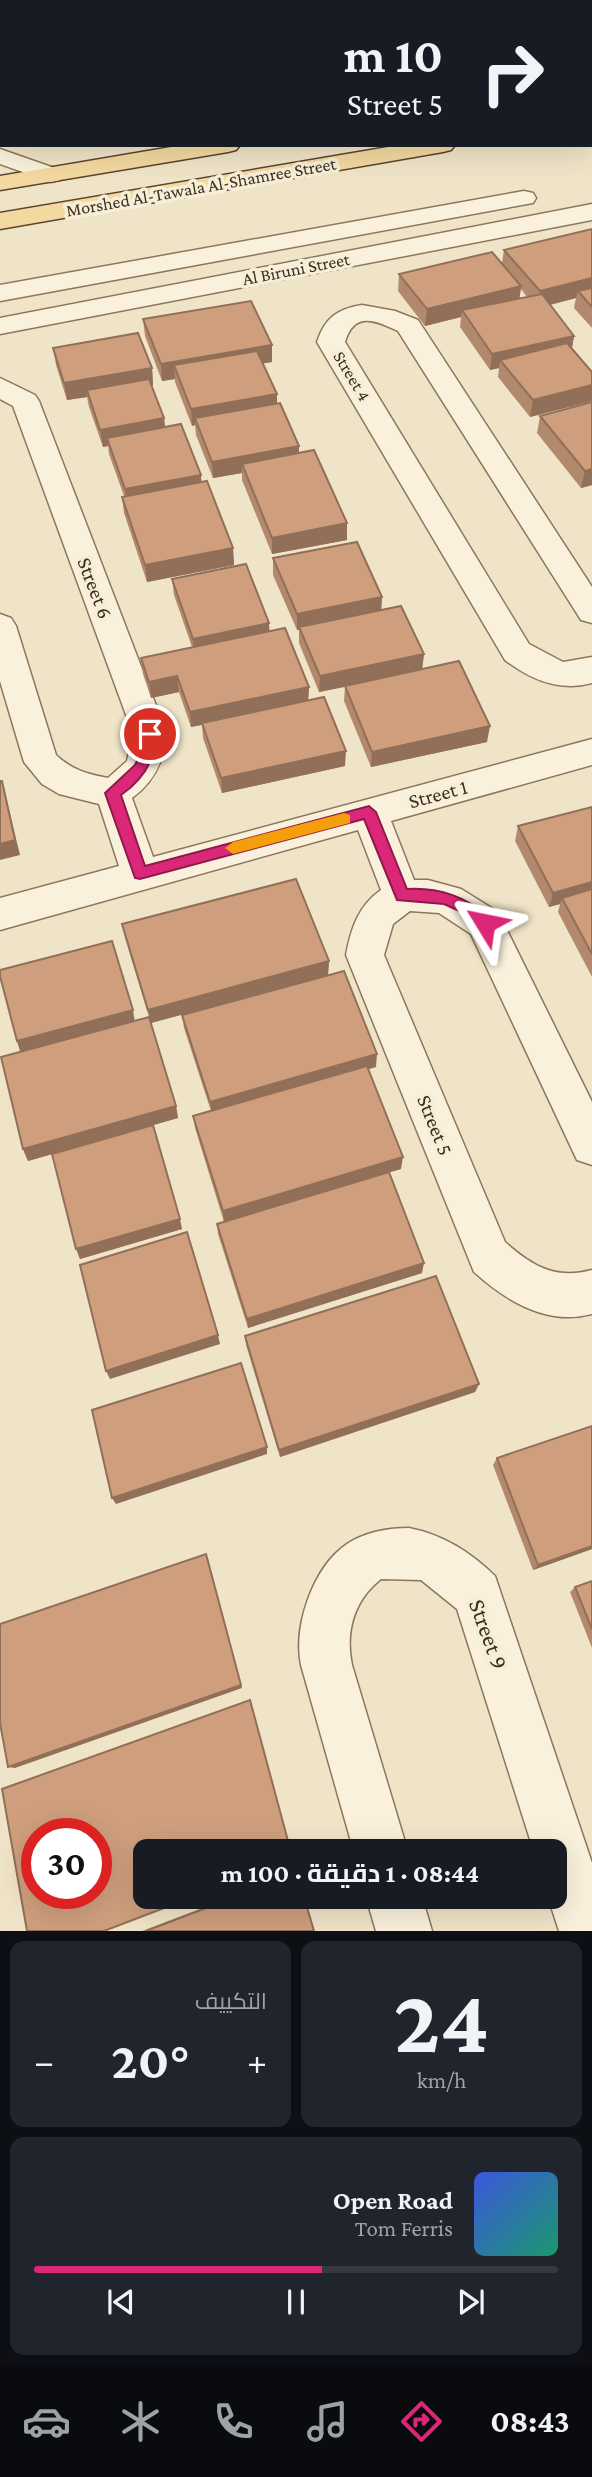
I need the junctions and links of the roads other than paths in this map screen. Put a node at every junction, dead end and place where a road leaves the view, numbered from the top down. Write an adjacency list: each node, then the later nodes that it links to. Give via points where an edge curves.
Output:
1 (216, 147): 3 (main road, Morshed Al-Tawala Al-Shamree Street)
2 (431, 147): 11 (main road, Morshed Al-Tawala Al-Shamree Street)
3 (199, 150): 5 (main road, Morshed Al-Tawala Al-Shamree Street); 8 (main road, via 161,168)
4 (0, 156): 5 (street)
5 (51, 175): 6 (main road, Morshed Al-Tawala Al-Shamree Street)
6 (0, 183)
7 (551, 194): 10 (street, Al Biruni Street)
8 (0, 197)
9 (592, 212): 13 (street, Al Biruni Street)
10 (403, 220): 12 (street, Al Biruni Street); 13 (street, via 399,234)
11 (0, 221)
12 (349, 230): 14 (street, via 373,241 371,251); 15 (street, Al Biruni Street)
13 (418, 246): 14 (street, Al Biruni Street)
14 (363, 256): 16 (street, Al Biruni Street)
15 (0, 293)
16 (0, 326)
17 (0, 387): 22 (street, Street 6, via 25,401 150,734 141,768)
18 (592, 612): 20 (street, Street 4, via 408,326 369,313 349,315 341,321 331,342 517,652 546,670)
19 (0, 626): 22 (street, via 41,762 71,784)
20 (588, 679)
21 (592, 752): 23 (street, Street 1)
22 (113, 793): 24 (street)
23 (369, 812): 24 (street, Street 1); 25 (street)
24 (140, 873): 26 (street, Street 1)
25 (402, 896): 27 (street, via 447,898 485,923); 28 (street, Street 5, via 376,915 366,934 365,955 489,1257 514,1280 548,1295 579,1297)
26 (0, 914)
27 (592, 1146)
28 (592, 1292)
29 (377, 1839): 30 (street, Street 9, via 324,1650 330,1611 347,1577 372,1556 405,1550 432,1558 455,1572 477,1594)
30 (557, 1839)
31 (567, 1870): 34 (street, Street 9)
32 (398, 1909): 33 (street)
33 (404, 1931)
34 (587, 1931)

